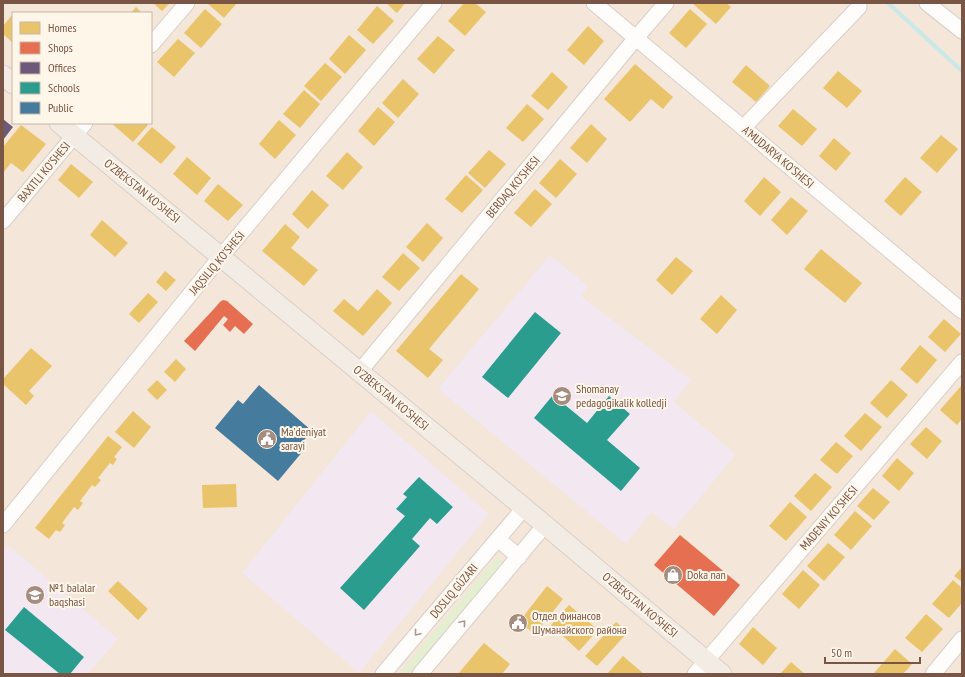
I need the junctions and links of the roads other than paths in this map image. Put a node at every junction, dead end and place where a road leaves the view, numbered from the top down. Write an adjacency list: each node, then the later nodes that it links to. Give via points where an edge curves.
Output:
1 (187, 3): 9 (street)
2 (434, 3): 16 (street, JAQSILIQ KO'SHESI)
3 (594, 3): 8 (street, A'MUDARYA KO'SHESI)
4 (666, 3): 8 (street, BERDAQ KO'SHESI)
5 (927, 3): 7 (street)
6 (858, 7): 13 (street)
7 (962, 31)
8 (636, 38): 13 (street, A'MUDARYA KO'SHESI); 19 (street, BERDAQ KO'SHESI)
9 (152, 44)
10 (3, 75): 11 (main road)
11 (12, 83)
12 (62, 124): 14 (main road, O'ZBEKSTAN KO'SHESI)
13 (743, 128): 17 (street, A'MUDARYA KO'SHESI)
14 (79, 129): 15 (street, BAXITLI KO'SHESI); 16 (main road, O'ZBEKSTAN KO'SHESI)
15 (3, 221)
16 (222, 257): 19 (main road, O'ZBEKSTAN KO'SHESI); 21 (street, JAQSILIQ KO'SHESI)
17 (962, 311)
18 (962, 362): 26 (street, MADENIY KO'SHESI)
19 (360, 371): 20 (main road, O'ZBEKSTAN KO'SHESI)
20 (524, 508): 22 (main road, O'ZBEKSTAN KO'SHESI); 23 (street)
21 (3, 525)
22 (545, 525): 24 (street); 26 (main road, O'ZBEKSTAN KO'SHESI)
23 (498, 539): 24 (street); 27 (street, one-way to 27)
24 (518, 557): 28 (street, one-way to 24)
25 (962, 639): 30 (street)
26 (701, 668): 29 (main road, O'ZBEKSTAN KO'SHESI)
27 (383, 674)
28 (420, 674)
29 (722, 674)
30 (933, 674)

